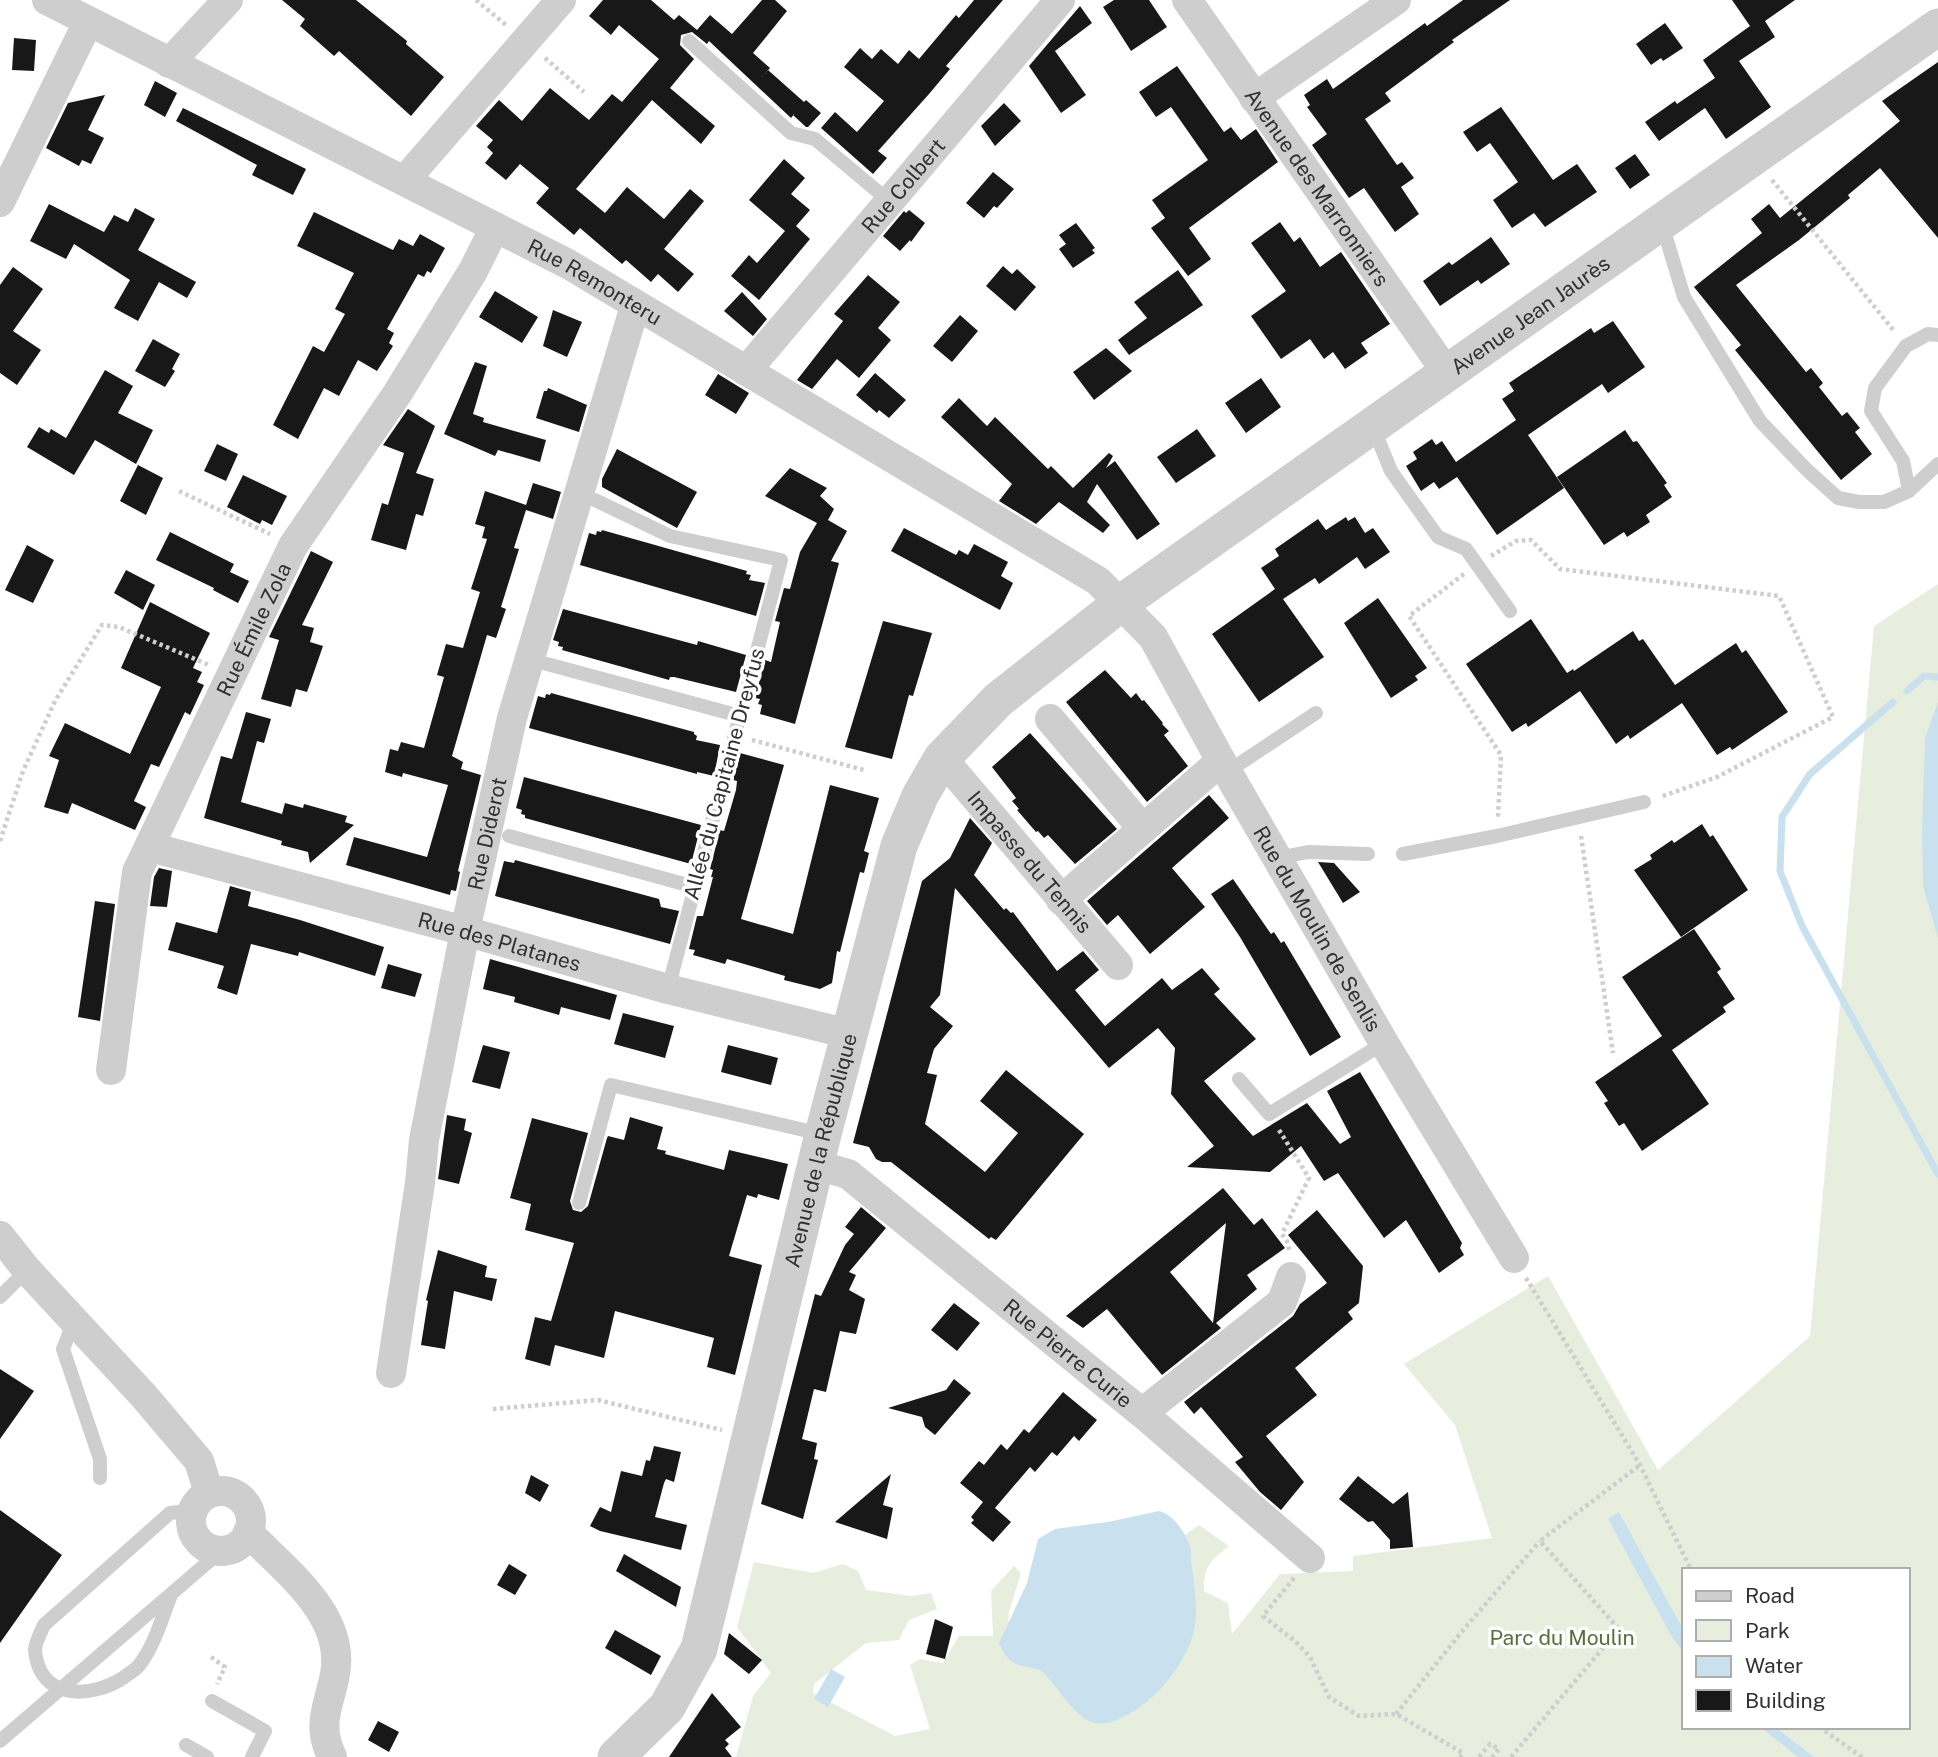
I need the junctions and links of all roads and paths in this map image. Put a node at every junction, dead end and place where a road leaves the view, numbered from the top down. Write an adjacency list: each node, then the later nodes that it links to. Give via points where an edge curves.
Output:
1 (47, 0): 7 (street, Rue Remonteru)
2 (228, 0): 10 (street)
3 (561, 0): 13 (street)
4 (1060, 0): 14 (street, Rue Colbert)
5 (1187, 0): 11 (street, Avenue des Marronniers)
6 (1396, 0): 11 (street)
7 (88, 22): 10 (street, Rue Remonteru); 15 (street)
8 (1938, 27): 12 (street, Avenue Jean Jaurès)
9 (689, 41): 14 (lane, via 792,133 815,139)
10 (169, 63): 13 (street, Rue Remonteru)
11 (1254, 98): 22 (street, Avenue des Marronniers)
12 (1753, 158): 16 (street, Avenue Jean Jaurès); 20 (path)
13 (405, 180): 17 (street, Rue Remonteru)
14 (889, 201): 21 (street, Rue Colbert)
15 (0, 202)
16 (1661, 222): 22 (street, Avenue Jean Jaurès); 26 (lane, via 1684,297 1760,421 1838,498 1884,502)
17 (495, 227): 18 (street, Rue Remonteru, via 568,264); 28 (street, Rue Émile Zola, via 397,394)
18 (635, 306): 21 (street, Rue Remonteru); 53 (street, Rue Diderot, via 512,718)
19 (1938, 335): 20 (lane, via 1928,334)
20 (1906, 346): 26 (lane, via 1875,388 1871,411 1903,461)
21 (746, 370): 30 (street, Rue Remonteru, via 1098,581)
22 (1447, 373): 23 (street, Avenue Jean Jaurès)
23 (1372, 426): 29 (lane, via 1391,471 1438,537 1466,549); 30 (street, Avenue Jean Jaurès)
24 (1938, 464): 26 (lane)
25 (179, 491): 28 (path)
26 (1909, 491)
27 (595, 500): 35 (lane, Allée du Capitaine Dreyfus, via 670,536 780,560)
28 (293, 545): 33 (street, Rue Émile Zola)
29 (1477, 564): 31 (lane); 41 (path, via 1516,541 1531,540 1560,569 1779,596 1833,717 1717,777); 45 (path, via 1409,616 1501,755)
30 (1121, 603): 38 (street, Avenue de la République, via 998,700); 39 (street, Rue du Moulin de Senlis, via 1153,637)
31 (1510, 611)
32 (547, 664): 35 (lane)
33 (233, 675): 46 (path, via 119,627 102,625 55,701 23,771); 47 (street, Rue Émile Zola)
34 (1316, 713): 39 (lane)
35 (740, 716): 37 (lane, Allée du Capitaine Dreyfus)
36 (1050, 719): 43 (street)
37 (735, 736): 40 (path); 51 (lane, Allée du Capitaine Dreyfus)
38 (942, 758): 52 (street, Impasse du Tennis); 56 (street, Avenue de la République, via 900,846)
39 (1224, 766): 43 (street); 50 (street, Rue du Moulin de Senlis)
40 (864, 770)
41 (1644, 803): 42 (lane)
42 (1579, 818): 45 (lane); 58 (path)
43 (1143, 829): 52 (street)
44 (509, 836): 51 (lane)
45 (1497, 836): 49 (lane)
46 (0, 841)
47 (150, 847): 53 (street, Rue des Platanes); 59 (street, Rue Émile Zola, via 137,872)
48 (1368, 854): 50 (lane, via 1308,852)
49 (1403, 854)
50 (1277, 858): 57 (street, Rue du Moulin de Senlis)
51 (695, 887): 55 (lane, Allée du Capitaine Dreyfus)
52 (1061, 900): 54 (street, Impasse du Tennis)
53 (465, 931): 55 (street, Rue des Platanes); 70 (street, Rue Diderot, via 424,1140)
54 (1118, 965)
55 (667, 989): 56 (street, Rue des Platanes)
56 (849, 1034): 62 (street, Avenue de la République)
57 (1384, 1043): 61 (lane); 65 (street, Rue du Moulin de Senlis)
58 (1613, 1053)
59 (111, 1070)
60 (1238, 1079): 61 (lane)
61 (1269, 1114): 67 (path, via 1309,1178 1282,1234 1288,1243)
62 (819, 1150): 63 (lane, via 611,1085); 72 (street, Rue Pierre Curie); 73 (street, Avenue de la République)
63 (579, 1203)
64 (0, 1236): 66 (street)
65 (1514, 1258): 74 (path)
66 (27, 1270): 68 (lane); 69 (street)
67 (1291, 1277): 72 (street, via 1282,1302)
68 (0, 1297)
69 (74, 1321): 75 (lane, via 63,1349 100,1460); 76 (street, via 199,1461)
70 (391, 1373)
71 (493, 1409): 73 (path, via 598,1400)
72 (1142, 1413): 80 (street, Rue Pierre Curie)
73 (750, 1437): 94 (street, Avenue de la République, via 699,1649 667,1707)
74 (1640, 1465): 78 (path); 81 (path)
75 (100, 1478)
76 (201, 1502): 77 (street, via 224,1491 240,1498 250,1514); 79 (street, via 190,1520 196,1538 211,1550); 85 (lane, via 170,1513 44,1625 35,1648 41,1672)
77 (248, 1532): 79 (street, via 238,1546); 93 (street, via 325,1617 334,1644 336,1672 323,1722)
78 (1540, 1541): 87 (path); 98 (path, via 1619,1629)
79 (221, 1551): 82 (lane)
80 (1310, 1558): 87 (path, via 1263,1616 1310,1657 1329,1697 1359,1716)
81 (1690, 1568)
82 (171, 1595): 85 (lane); 85 (lane, via 139,1667 111,1685 85,1693)
83 (211, 1657): 84 (path, via 226,1667)
84 (218, 1683)
85 (60, 1689): 89 (lane)
86 (212, 1701): 92 (lane, via 265,1731)
87 (1396, 1714): 95 (path, via 1463,1753)
88 (1822, 1729): 99 (path)
89 (0, 1741)
90 (187, 1745): 91 (lane)
91 (207, 1757)
92 (252, 1757)
93 (332, 1757)
94 (616, 1757)
95 (1460, 1757)
96 (1479, 1757): 97 (path, via 1490,1744 1499,1749)
97 (1492, 1757)
98 (1511, 1757)
99 (1862, 1757)

